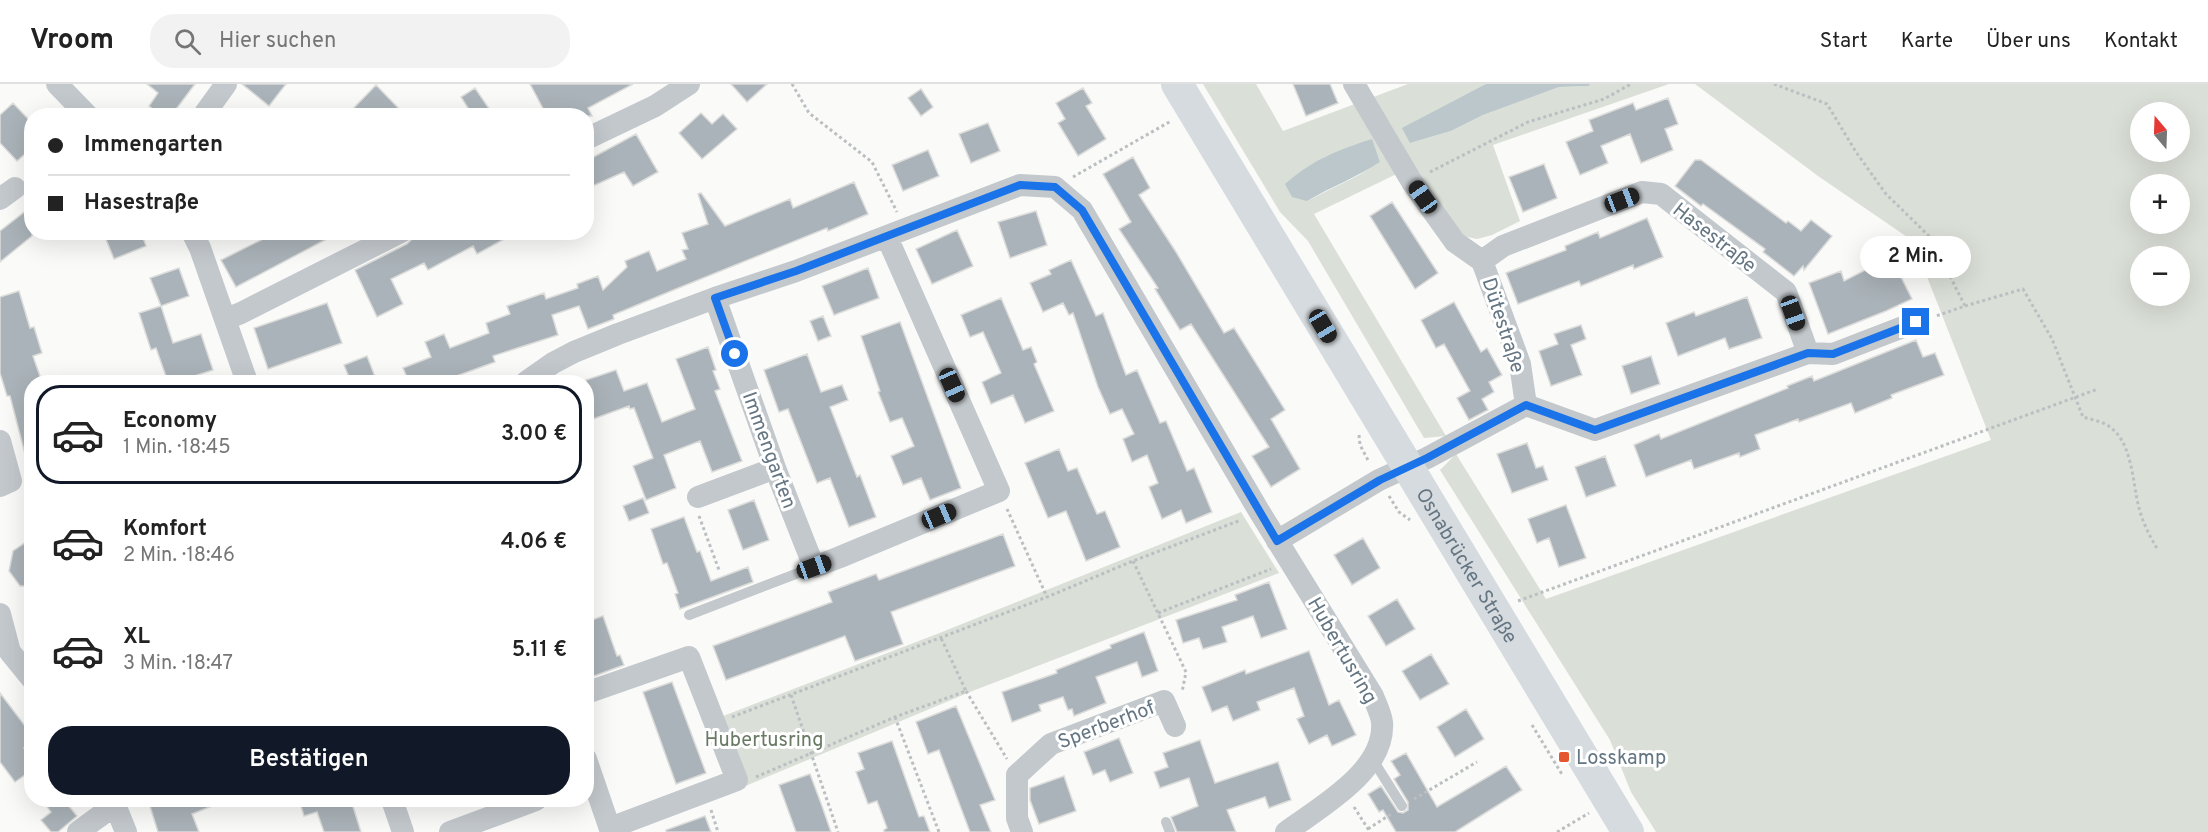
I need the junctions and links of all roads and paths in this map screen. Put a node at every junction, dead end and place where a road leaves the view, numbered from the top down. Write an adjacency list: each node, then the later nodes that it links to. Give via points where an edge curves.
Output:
1 (57, 84): 9 (street)
2 (226, 84): 10 (street)
3 (792, 84): 15 (path, via 809,113 872,162)
4 (1177, 84): 30 (street, Osnabrücker Straße)
5 (1354, 84): 13 (street, Dütestraße)
6 (1631, 84): 13 (path, via 1604,99 1528,122)
7 (1774, 84): 20 (path, via 1827,104 1886,194 1930,237)
8 (683, 86): 12 (street, via 655,105)
9 (80, 108)
10 (209, 108)
11 (1177, 117): 14 (path)
12 (594, 135)
13 (1412, 182): 18 (street, Dütestraße, via 1455,242)
14 (1055, 187): 15 (street, via 1020,185); 35 (street, Hubertusring, via 1082,210)
15 (896, 233): 19 (street); 33 (street)
16 (196, 240): 21 (street)
17 (385, 240): 21 (street)
18 (1482, 261): 23 (street, Hasestraße, via 1503,246 1642,192 1661,194 1786,292); 28 (street, Dütestraße, via 1520,364)
19 (715, 298): 25 (street, via 574,352); 31 (street, Immengarten)
20 (1965, 306): 22 (path); 27 (path, via 2023,289 2052,339)
21 (226, 319): 24 (street)
22 (1916, 322): 23 (street, via 1833,354)
23 (1808, 353): 28 (street, via 1595,430)
24 (245, 375)
25 (536, 375)
26 (2098, 390): 27 (path)
27 (2076, 398): 37 (path, via 2083,417 2107,424 2122,441 2131,461 2139,509); 44 (path, via 1513,603)
28 (1526, 405): 30 (street)
29 (0, 441): 32 (street, via 11,481)
30 (1409, 467): 36 (street); 44 (street, Osnabrücker Straße)
31 (775, 468): 34 (street); 40 (street, Immengarten)
32 (0, 486)
33 (999, 491): 40 (street); 42 (path)
34 (698, 497): 41 (path, via 695,505)
35 (1259, 511): 36 (street, Hubertusring); 38 (path)
36 (1277, 541): 39 (street, Hubertusring)
37 (2158, 550)
38 (1133, 561): 42 (path); 43 (path)
39 (1290, 562): 43 (path); 57 (street, Hubertusring, via 1373,696 1382,721 1381,744)
40 (814, 567): 46 (lane)
41 (719, 570)
42 (1047, 597): 47 (path)
43 (1158, 613): 55 (path, via 1186,672)
44 (1495, 613): 82 (street, Osnabrücker Straße)
45 (0, 614): 48 (street)
46 (689, 615)
47 (941, 638): 51 (path); 52 (path)
48 (5, 656): 49 (street)
49 (24, 672)
50 (594, 690): 70 (street, via 689,657 737,780)
51 (966, 691): 54 (path); 59 (path)
52 (791, 694): 53 (path); 56 (path)
53 (732, 717)
54 (895, 717): 56 (path); 78 (path)
55 (1175, 726): 59 (street, Sperberhof, via 1164,701 1051,744)
56 (811, 754): 60 (path); 77 (path)
57 (1373, 760): 62 (street, Hubertusring); 64 (lane)
58 (1477, 762): 64 (path)
59 (1017, 775): 79 (street, via 1017,818)
60 (753, 778)
61 (594, 785): 70 (street)
62 (1343, 790): 71 (path); 80 (street, Hubertusring)
63 (709, 806): 76 (path)
64 (1402, 806): 71 (path)
65 (108, 807): 72 (street)
66 (116, 807): 73 (street)
67 (395, 807): 74 (street)
68 (517, 807): 75 (street)
69 (1593, 811): 81 (path)
70 (611, 830)
71 (1369, 830)
72 (78, 832)
73 (126, 832)
74 (404, 832)
75 (450, 832)
76 (718, 832)
77 (838, 832)
78 (939, 832)
79 (1022, 832)
80 (1286, 832)
81 (1557, 832)
82 (1628, 832)

